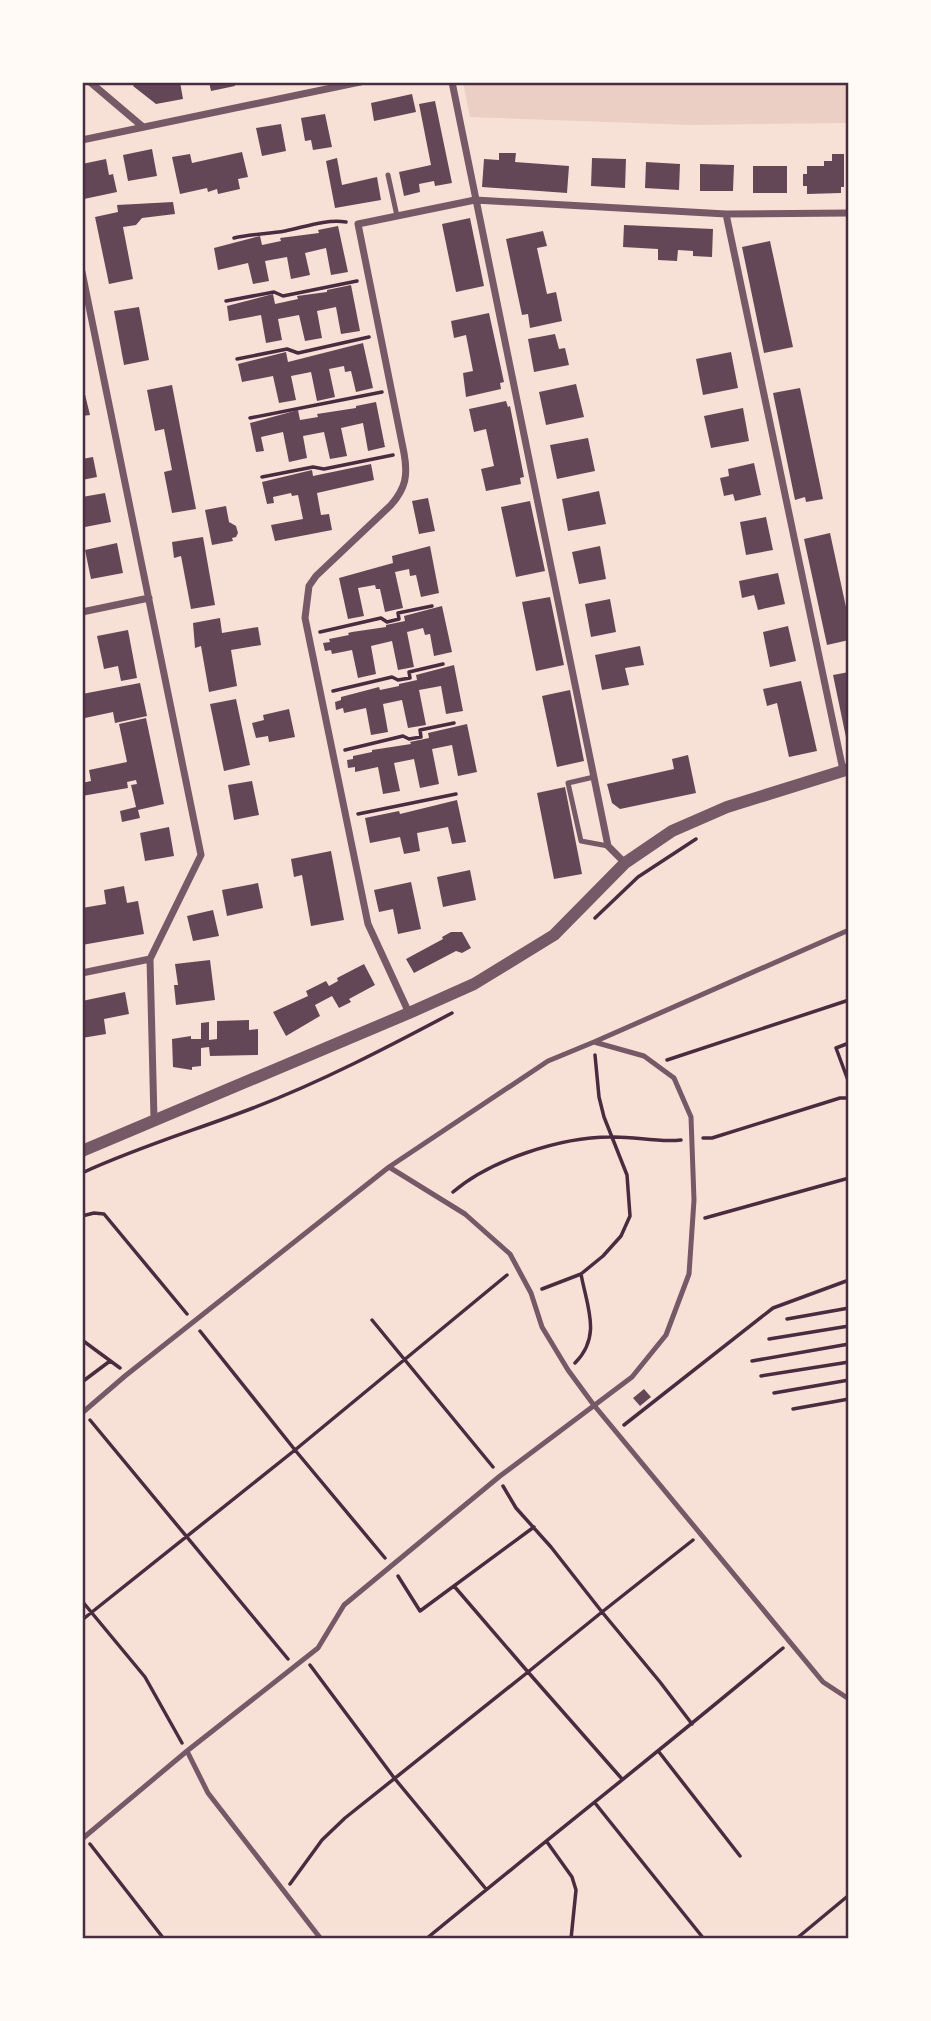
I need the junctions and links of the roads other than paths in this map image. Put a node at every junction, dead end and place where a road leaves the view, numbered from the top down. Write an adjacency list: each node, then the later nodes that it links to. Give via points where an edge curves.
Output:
1 (90, 82): 4 (street)
2 (360, 82): 4 (street)
3 (452, 82): 7 (street)
4 (143, 127): 5 (street)
5 (82, 140)
6 (388, 175): 10 (lane)
7 (475, 200): 9 (street); 10 (street); 15 (street)
8 (849, 213): 9 (street)
9 (726, 214): 14 (street)
10 (397, 216): 21 (street, via 358,224 407,477 399,495 316,576 309,586 305,618 368,924)
11 (82, 272): 12 (street)
12 (149, 598): 13 (street); 19 (street, via 201,855)
13 (82, 612)
14 (846, 769): 17 (street, via 716,812 672,831)
15 (594, 777): 16 (street); 16 (lane, via 568,783 581,841)
16 (608, 846): 17 (street)
17 (625, 863): 21 (street, via 554,935 474,984)
18 (849, 930): 22 (lane)
19 (150, 959): 20 (street); 23 (street)
20 (82, 973)
21 (409, 1013): 23 (street)
22 (594, 1042): 25 (lane, via 548,1061); 26 (lane, via 643,1056 674,1078 691,1117 692,1222 689,1273 666,1335 632,1377)
23 (153, 1119): 24 (street)
24 (82, 1151)
25 (389, 1167): 26 (lane, via 465,1214 510,1254 531,1293 542,1327); 27 (lane)
26 (593, 1404): 28 (lane, via 823,1682); 29 (lane, via 344,1605 318,1648)
27 (83, 1413)
28 (849, 1699)
29 (187, 1751): 30 (lane); 31 (lane, via 208,1793)
30 (83, 1838)
31 (321, 1939)

